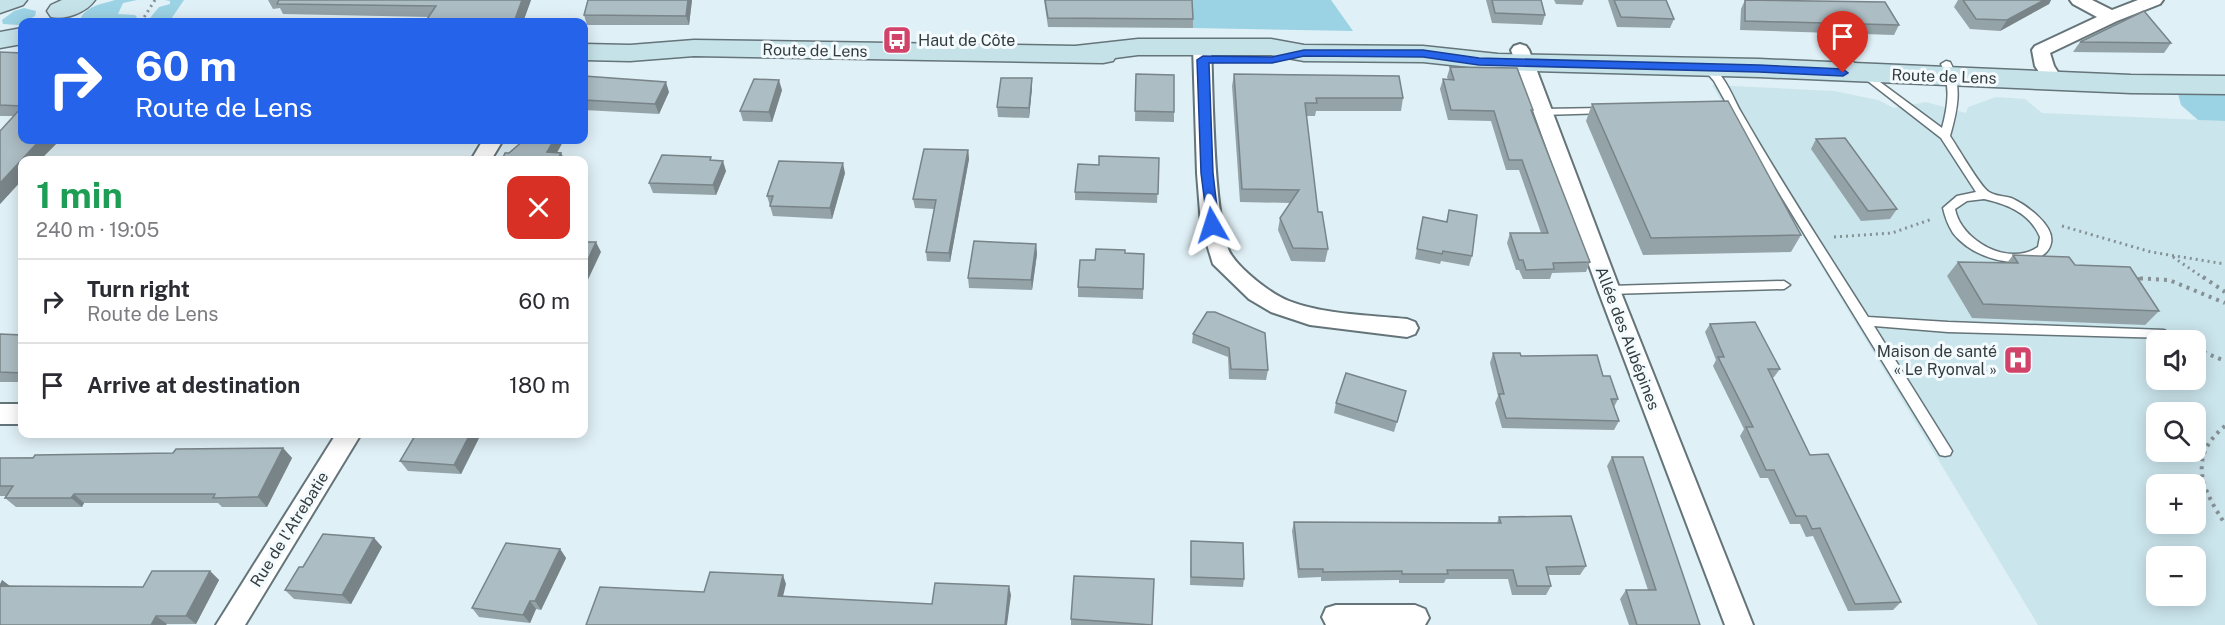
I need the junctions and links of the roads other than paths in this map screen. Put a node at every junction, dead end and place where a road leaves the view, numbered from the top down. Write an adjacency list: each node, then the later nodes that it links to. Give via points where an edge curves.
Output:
1 (2079, 0): 3 (street)
2 (2154, 0): 3 (street)
3 (2110, 17): 12 (street, via 2042,50 2040,57)
4 (588, 41): 5 (main road, Route de Lens)
5 (694, 48): 6 (main road, Route de Lens); 7 (main road, Route de Lens, via 1081,53 1139,58)
6 (588, 52)
7 (1202, 53): 8 (main road, Route de Lens, via 1272,60 1304,53 1423,54 1479,61); 22 (street, via 1207,173 1212,225 1221,258 1257,293 1279,306 1310,316)
8 (1521, 57): 9 (main road, Route de Lens); 10 (main road); 16 (street, Allée des Aubépines)
9 (1707, 68): 10 (main road, Route de Lens); 21 (lane, via 1718,80 1756,149)
10 (1856, 68): 11 (main road, Route de Lens); 17 (lane)
11 (1950, 70): 12 (main road, Route de Lens); 17 (lane, via 1952,110)
12 (2049, 73): 13 (main road); 14 (main road, Route de Lens)
13 (2225, 77)
14 (2225, 85)
15 (1620, 110): 16 (lane)
16 (1542, 112): 20 (street, Allée des Aubépines)
17 (1945, 136): 18 (lane)
18 (1984, 195): 18 (lane, via 2019,207 2033,217 2043,228 2043,249 2019,258 2001,256 1967,240 1955,229 1949,211 1956,200)
19 (1784, 285): 20 (lane)
20 (1609, 290): 32 (street, Allée des Aubépines)
21 (1864, 321): 23 (lane); 27 (lane)
22 (1407, 328)
23 (2146, 334)
24 (0, 414): 25 (street)
25 (18, 414)
26 (347, 438): 31 (street, Rue de l'Atrebatie)
27 (1945, 451)
28 (1336, 617): 30 (street)
29 (1415, 618): 30 (street)
30 (1372, 621)
31 (230, 625)
32 (1739, 625)

